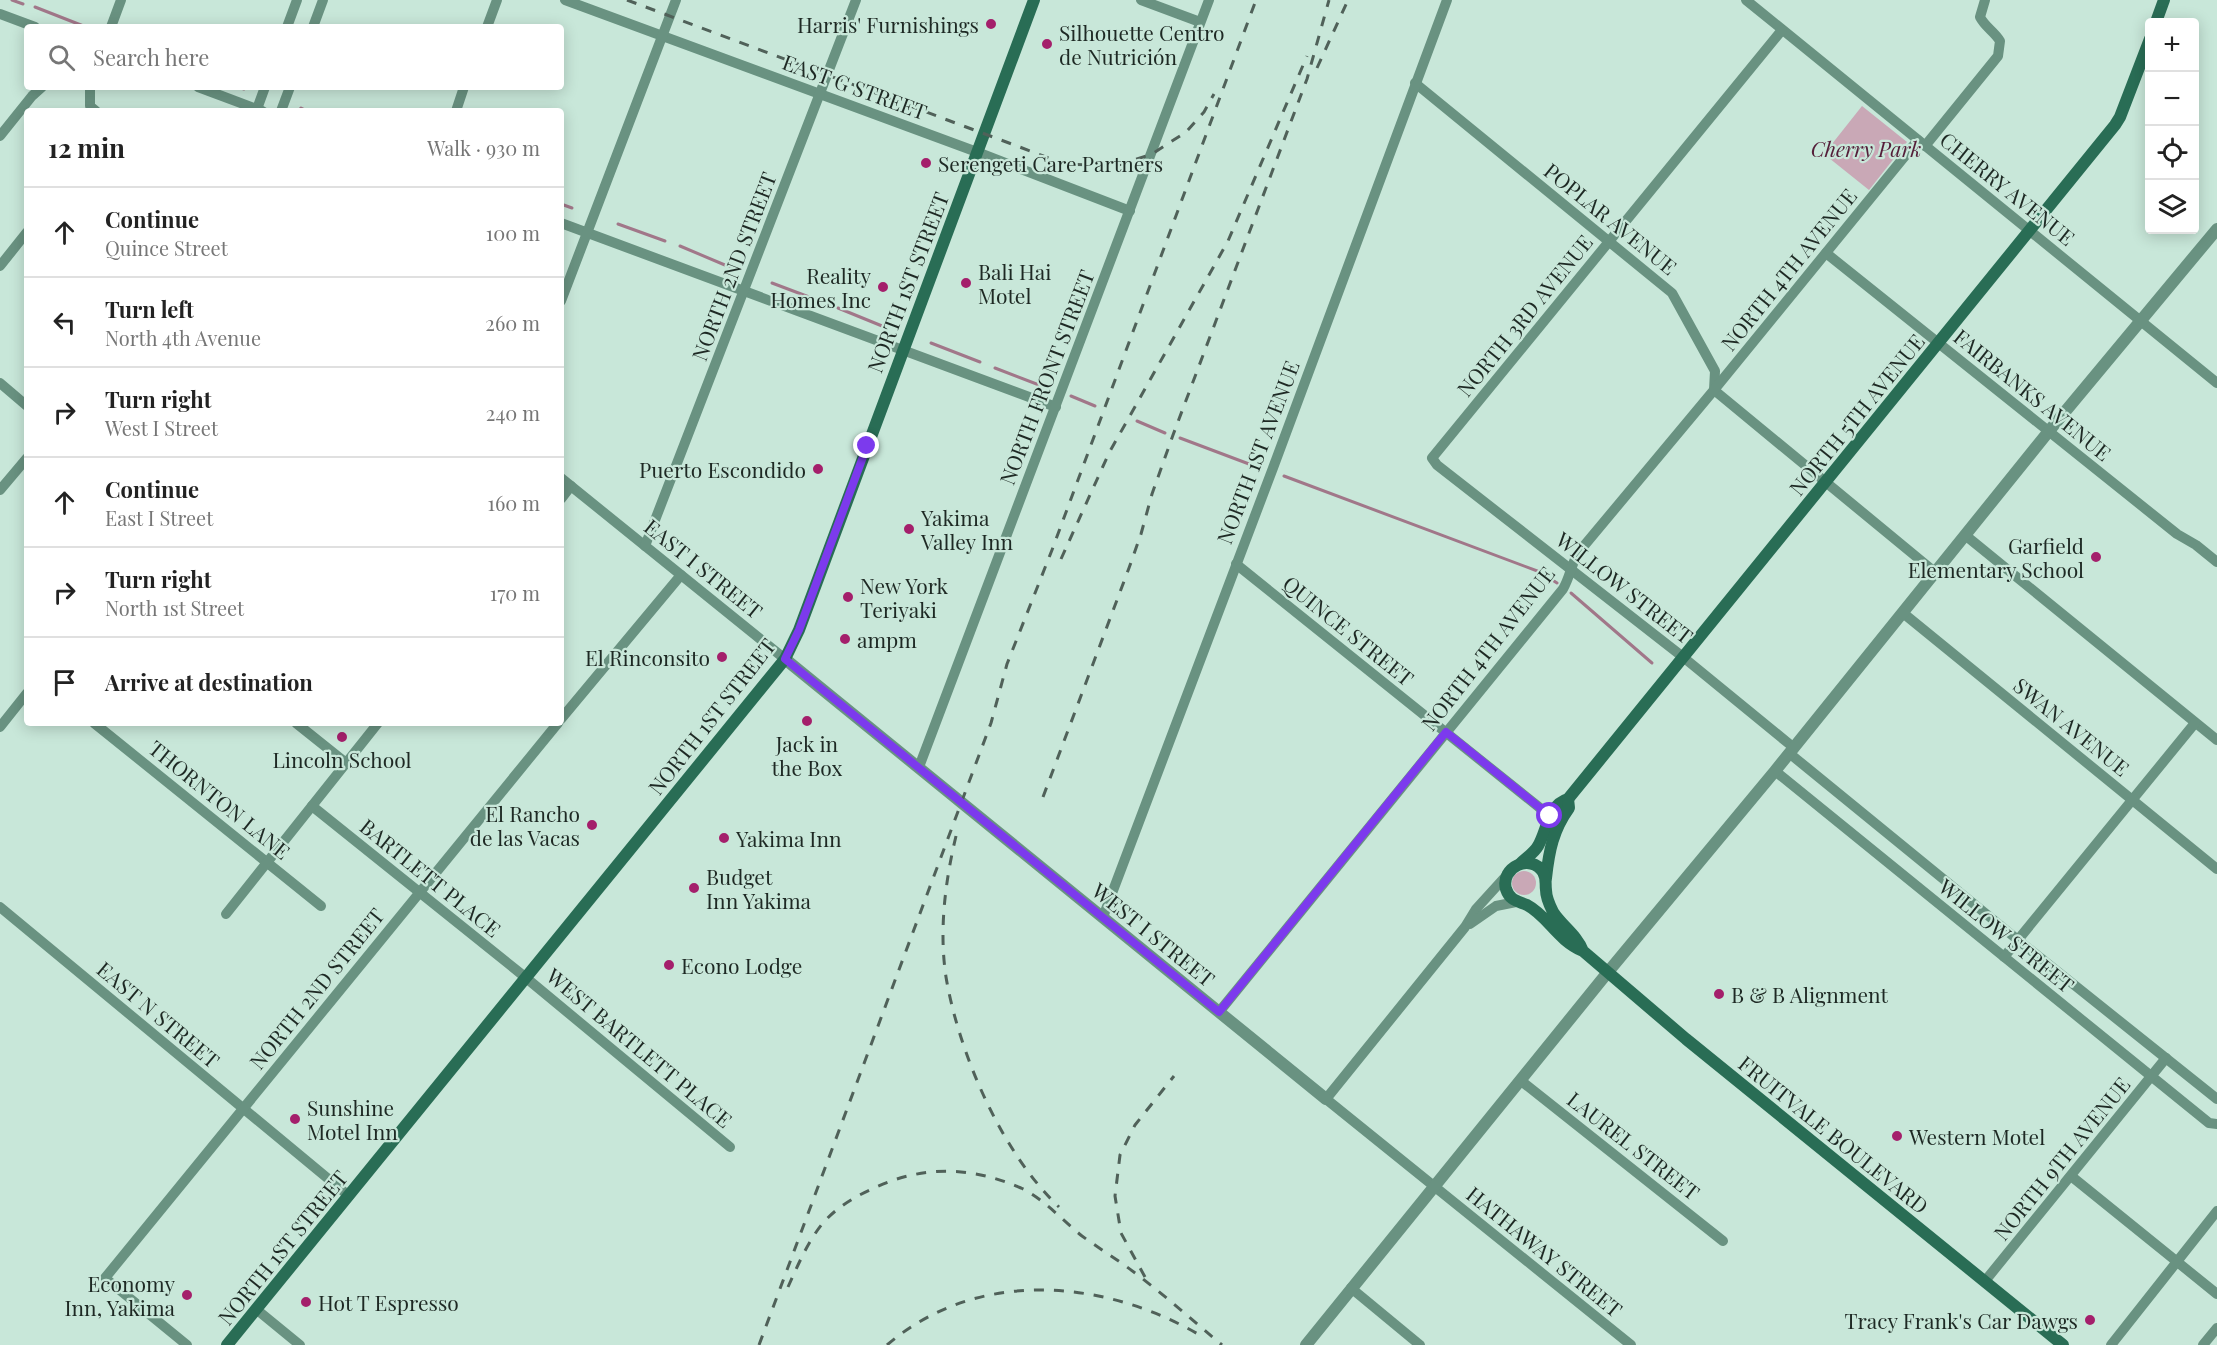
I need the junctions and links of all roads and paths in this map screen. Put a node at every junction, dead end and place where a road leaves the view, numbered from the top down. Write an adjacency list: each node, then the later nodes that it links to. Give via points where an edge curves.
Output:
1 (121, 0): 19 (street)
2 (297, 0): 20 (street)
3 (323, 0): 21 (street)
4 (497, 0): 22 (street)
5 (565, 0): 24 (street, EAST G STREET)
6 (676, 0): 24 (street)
7 (856, 0): 33 (street, NORTH 2ND STREET)
8 (1034, 0): 41 (main road, NORTH 1ST STREET)
9 (1140, 0): 17 (street)
10 (1209, 0): 17 (street, NORTH FRONT STREET)
11 (1447, 0): 26 (street, NORTH 1ST AVENUE)
12 (1746, 0): 23 (street, CHERRY AVENUE)
13 (1985, 0): 40 (street, NORTH 4TH AVENUE, via 1980,16 2000,41 1998,56)
14 (2164, 0): 16 (main road)
15 (0, 14): 18 (street)
16 (2157, 18)
17 (1200, 22): 42 (street, NORTH FRONT STREET)
18 (27, 24)
19 (112, 24)
20 (288, 24)
21 (314, 24)
22 (488, 24)
23 (1782, 30): 40 (street, CHERRY AVENUE); 48 (street, NORTH 3RD AVENUE)
24 (663, 36): 33 (street, EAST G STREET); 46 (street)
25 (2145, 52): 45 (main road, NORTH 5TH AVENUE, via 2120,117)
26 (1415, 83): 48 (street, POPLAR AVENUE); 72 (street, NORTH 1ST AVENUE)
27 (39, 90): 39 (street)
28 (90, 90): 34 (street)
29 (206, 90): 35 (street)
30 (264, 90): 36 (street)
31 (289, 90): 37 (street)
32 (463, 90): 38 (street)
33 (821, 95): 41 (street, EAST G STREET); 51 (street, NORTH 2ND STREET)
34 (92, 108)
35 (254, 108)
36 (260, 108)
37 (282, 108)
38 (457, 108)
39 (0, 136)
40 (1921, 143): 45 (street, CHERRY AVENUE); 49 (street, NORTH 4TH AVENUE)
41 (977, 152): 42 (street, EAST G STREET); 55 (main road, NORTH 1ST STREET)
42 (1130, 211): 60 (street, NORTH FRONT STREET)
43 (564, 224): 46 (street)
44 (2217, 228): 53 (street)
45 (2029, 230): 53 (street, CHERRY AVENUE); 54 (main road, NORTH 5TH AVENUE)
46 (588, 234): 51 (street); 52 (street)
47 (24, 236): 50 (street)
48 (1609, 242): 58 (street, POPLAR AVENUE, via 1672,292 1715,370); 62 (street, NORTH 3RD AVENUE)
49 (1826, 253): 54 (street, FAIRBANKS AVENUE); 58 (street, NORTH 4TH AVENUE)
50 (0, 266)
51 (745, 292): 55 (street); 70 (street, NORTH 2ND STREET)
52 (564, 294)
53 (2140, 321): 57 (street, CHERRY AVENUE); 61 (street)
54 (1938, 343): 61 (street, FAIRBANKS AVENUE); 65 (main road, NORTH 5TH AVENUE)
55 (902, 351): 60 (street); 78 (main road, NORTH 1ST STREET)
56 (0, 383): 59 (street)
57 (2217, 383)
58 (1714, 390): 65 (street); 73 (street, NORTH 4TH AVENUE, via 1578,554)
59 (24, 403)
60 (1056, 407): 91 (street, NORTH FRONT STREET)
61 (2049, 431): 69 (street); 71 (street, FAIRBANKS AVENUE, via 2176,534)
62 (1432, 458): 73 (street, WILLOW STREET)
63 (24, 462): 67 (street)
64 (564, 480): 66 (street, EAST I STREET)
65 (1827, 482): 74 (street); 77 (main road, NORTH 5TH AVENUE)
66 (571, 486): 68 (street); 70 (street, EAST I STREET)
67 (0, 490)
68 (564, 495)
69 (1965, 535): 74 (street); 81 (street)
70 (645, 546): 75 (street, EAST I STREET)
71 (2217, 562)
72 (1236, 564): 87 (street, QUINCE STREET); 108 (street, NORTH 1ST AVENUE)
73 (1571, 570): 77 (street, WILLOW STREET); 87 (street, NORTH 4TH AVENUE, via 1563,589)
74 (1936, 573): 76 (street)
75 (681, 575): 78 (street, EAST I STREET); 80 (street)
76 (1903, 613): 89 (street); 94 (street, SWAN AVENUE)
77 (1683, 657): 89 (street, WILLOW STREET); 93 (main road, NORTH 5TH AVENUE)
78 (785, 659): 91 (street, EAST I STREET); 114 (main road, NORTH 1ST STREET)
79 (24, 697): 86 (street)
80 (564, 715)
81 (2195, 723): 88 (street); 94 (street)
82 (98, 726): 98 (street, THORNTON LANE)
83 (300, 726): 90 (street)
84 (376, 726): 90 (street)
85 (556, 726): 103 (street, NORTH 2ND STREET)
86 (0, 727)
87 (1446, 732): 97 (street, QUINCE STREET); 115 (street, NORTH 4TH AVENUE)
88 (2217, 740)
89 (1791, 750): 92 (street); 110 (street, WILLOW STREET)
90 (346, 763): 96 (street)
91 (919, 767): 95 (street, EAST I STREET)
92 (1774, 771): 112 (street, WILLOW STREET); 113 (street)
93 (1568, 799): 97 (main road, NORTH 5TH AVENUE, via 1560,801); 102 (main road, NORTH 5TH AVENUE, via 1569,808 1555,830 1549,850)
94 (2132, 800): 100 (street, SWAN AVENUE); 110 (street)
95 (962, 802): 108 (street, WEST I STREET)
96 (312, 806): 98 (street); 103 (street, BARTLETT PLACE)
97 (1550, 816): 99 (main road, NORTH 5TH AVENUE, via 1538,846)
98 (268, 862): 105 (street, THORNTON LANE); 107 (street)
99 (1521, 863): 101 (main road); 102 (main road, FRUITVALE BOULEVARD, via 1539,867)
100 (2217, 868)
101 (1506, 876): 104 (main road, FRUITVALE BOULEVARD, via 1508,893); 109 (street)
102 (1546, 884): 104 (main road, via 1538,900); 111 (main road, FRUITVALE BOULEVARD, via 1552,910 1580,940)
103 (418, 892): 114 (street, BARTLETT PLACE); 121 (street, NORTH 2ND STREET)
104 (1521, 903): 109 (street, via 1496,906); 111 (main road, FRUITVALE BOULEVARD)
105 (321, 906)
106 (0, 907): 121 (street, EAST N STREET)
107 (226, 914)
108 (1103, 917): 115 (street, WEST I STREET)
109 (1465, 927): 119 (street)
110 (2018, 940): 112 (street); 116 (street, WILLOW STREET)
111 (1583, 951): 113 (main road, FRUITVALE BOULEVARD)
112 (2004, 957): 117 (street, WILLOW STREET)
113 (1608, 972): 118 (street); 130 (main road, FRUITVALE BOULEVARD)
114 (525, 977): 123 (street, WEST BARTLETT PLACE); 126 (main road, NORTH 1ST STREET)
115 (1219, 1012): 119 (street, WEST I STREET)
116 (2166, 1058): 117 (street, NORTH 9TH AVENUE); 120 (street, WILLOW STREET)
117 (2151, 1077): 122 (street, WILLOW STREET, via 2209,1123); 124 (street, NORTH 9TH AVENUE)
118 (1521, 1080): 125 (street); 128 (street, LAUREL STREET)
119 (1326, 1099): 125 (street, WEST I STREET)
120 (2217, 1099)
121 (243, 1110): 126 (street, EAST N STREET); 135 (street, NORTH 2ND STREET, via 105,1278)
122 (2217, 1124)
123 (730, 1148)
124 (2071, 1176): 129 (street); 130 (street, NORTH 9TH AVENUE)
125 (1435, 1188): 131 (street); 140 (street, HATHAWAY STREET)
126 (349, 1196): 133 (main road, NORTH 1ST STREET)
127 (2217, 1212): 129 (street)
128 (1724, 1241)
129 (2177, 1262): 132 (street); 142 (street)
130 (1985, 1281): 141 (main road, FRUITVALE BOULEVARD)
131 (1351, 1288): 138 (street); 139 (street)
132 (2217, 1294)
133 (256, 1309): 136 (main road, NORTH 1ST STREET); 137 (street)
134 (2217, 1328): 143 (street)
135 (187, 1345)
136 (227, 1345)
137 (300, 1345)
138 (1306, 1345)
139 (1420, 1345)
140 (1631, 1345)
141 (2063, 1345)
142 (2111, 1345)
143 (2203, 1345)

